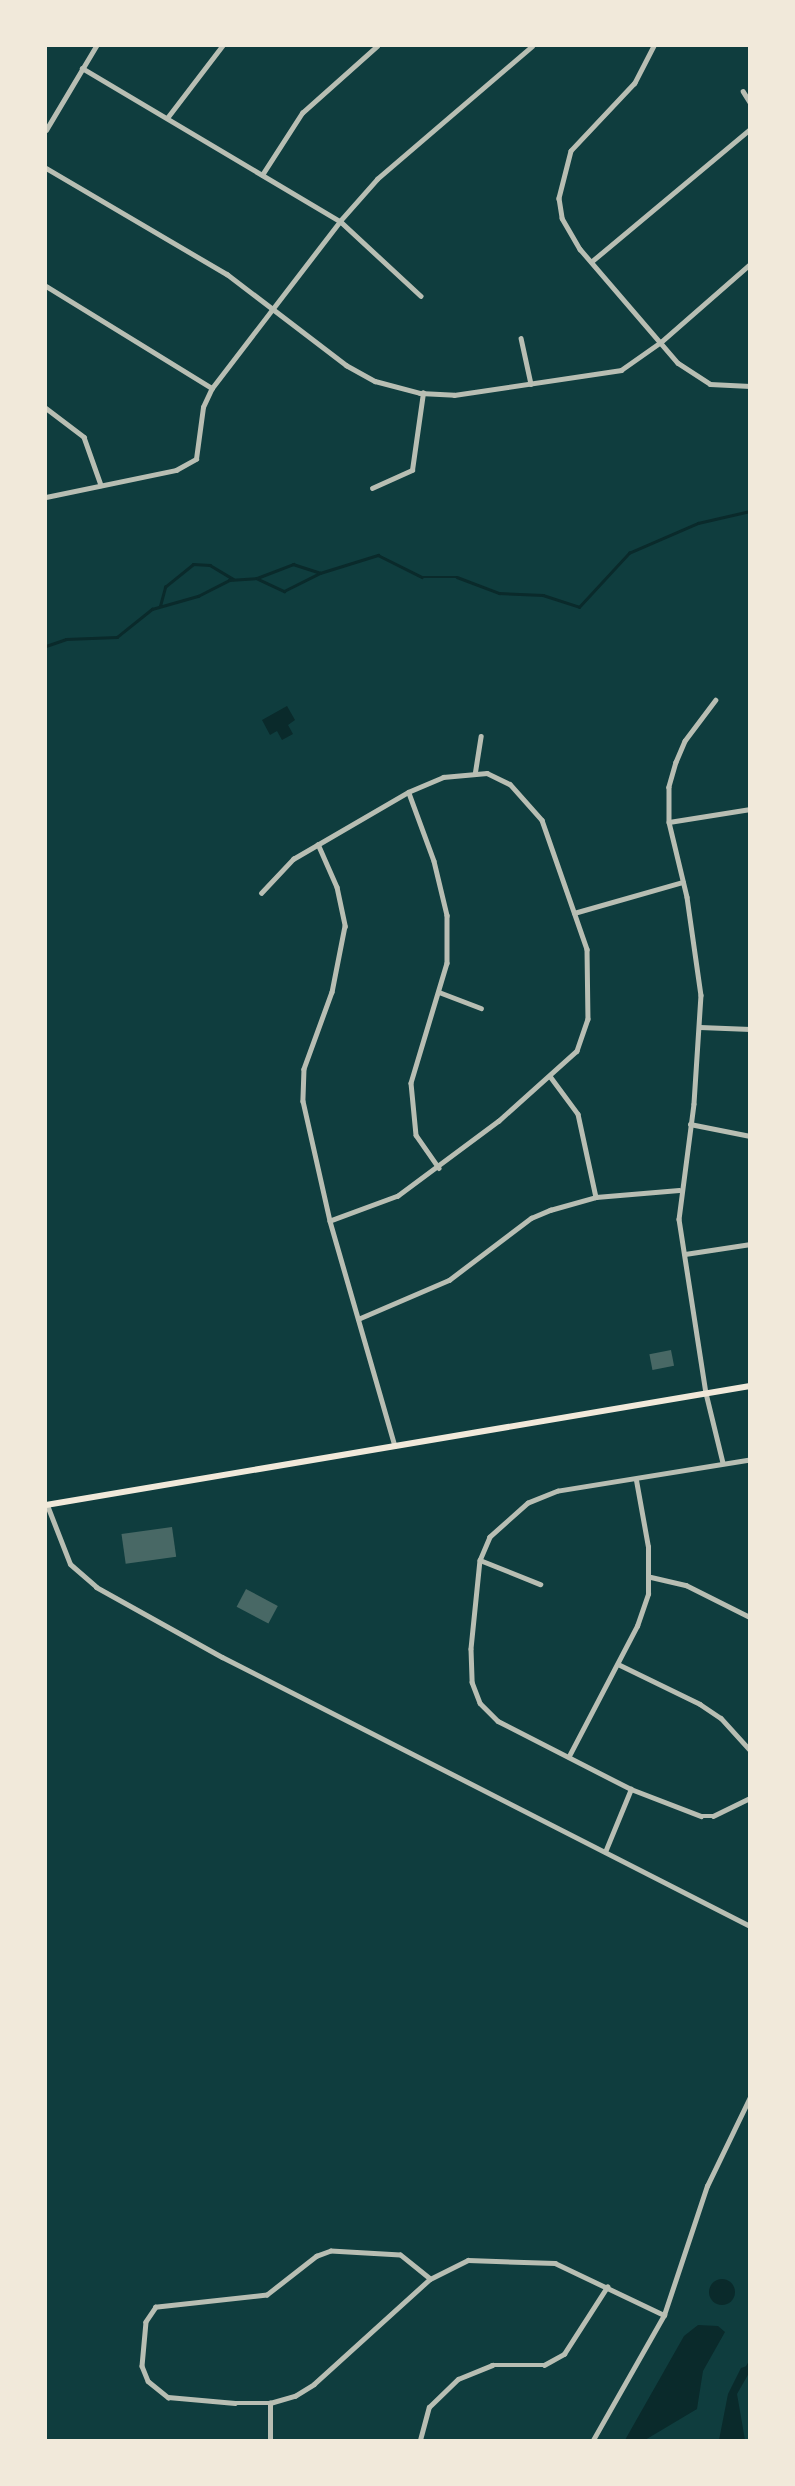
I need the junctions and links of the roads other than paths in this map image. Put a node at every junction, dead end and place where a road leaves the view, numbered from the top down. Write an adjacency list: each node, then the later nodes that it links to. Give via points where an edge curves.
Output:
1 (96, 46): 6 (street)
2 (222, 46): 9 (street)
3 (377, 46): 13 (street, via 302,113)
4 (532, 46): 14 (street, via 377,179)
5 (654, 46): 15 (street, via 635,83 584,134 562,173 562,218 570,237)
6 (82, 68): 9 (street); 11 (street)
7 (743, 91): 8 (street)
8 (750, 102)
9 (167, 118): 13 (street)
10 (750, 129): 15 (street)
11 (46, 130)
12 (46, 168): 19 (street, via 227,274)
13 (262, 175): 14 (street)
14 (340, 221): 18 (street); 19 (street)
15 (591, 262): 21 (street)
16 (750, 264): 21 (street)
17 (46, 286): 24 (street)
18 (421, 296)
19 (276, 309): 24 (street); 25 (street, via 346,365 375,381)
20 (521, 338): 22 (street)
21 (661, 342): 22 (street, via 621,370); 23 (street, via 696,378 732,388)
22 (531, 384): 25 (street, via 454,395)
23 (750, 386)
24 (212, 388): 27 (street, via 203,407 196,459 176,470)
25 (423, 393): 28 (street, via 412,470)
26 (46, 408): 27 (street, via 84,437)
27 (101, 485): 29 (street)
28 (372, 488)
29 (46, 497)
30 (716, 700): 35 (street, via 685,741 676,762 669,787)
31 (481, 736): 32 (street)
32 (475, 772): 33 (street, via 443,777); 39 (street, via 510,783 533,805)
33 (408, 792): 36 (street); 40 (street, via 434,861 447,915 447,963)
34 (750, 809): 35 (street)
35 (669, 822): 37 (street)
36 (318, 844): 38 (street, via 293,859); 50 (street, via 337,887 345,926 332,992 304,1069 303,1101)
37 (683, 882): 39 (street); 42 (street, via 701,995)
38 (261, 893)
39 (574, 913): 44 (street, via 590,972 588,1019 577,1051)
40 (439, 992): 41 (street); 47 (street, via 411,1083 416,1135)
41 (481, 1008)
42 (700, 1027): 43 (street); 45 (street)
43 (750, 1029)
44 (550, 1076): 47 (street); 49 (street, via 578,1114)
45 (690, 1124): 46 (street); 48 (street)
46 (750, 1136)
47 (439, 1168): 50 (street, via 398,1196)
48 (679, 1190): 49 (street); 52 (street)
49 (596, 1197): 53 (street, via 531,1218 449,1280)
50 (330, 1221): 53 (street)
51 (750, 1244): 52 (street)
52 (684, 1254): 55 (street)
53 (358, 1319): 56 (street)
54 (750, 1386): 55 (main road)
55 (706, 1393): 56 (main road); 58 (street)
56 (395, 1446): 60 (main road)
57 (750, 1460): 58 (street)
58 (723, 1463): 59 (street)
59 (636, 1480): 61 (street, via 558,1491 528,1503 490,1537); 62 (street)
60 (46, 1505): 70 (street, via 70,1564 96,1587 222,1657)
61 (480, 1560): 63 (street); 67 (street, via 472,1682 498,1721)
62 (651, 1577): 64 (street, via 686,1585); 65 (street, via 637,1626)
63 (540, 1584)
64 (750, 1617)
65 (618, 1664): 66 (street, via 700,1703); 67 (street)
66 (750, 1750)
67 (568, 1756): 68 (street)
68 (631, 1789): 69 (street, via 701,1816 713,1816); 70 (street)
69 (750, 1798)
70 (605, 1852): 71 (street)
71 (750, 1926)
72 (750, 2097): 75 (street, via 707,2186)
73 (430, 2279): 74 (street, via 468,2260 495,2259 555,2263); 76 (street, via 314,2384); 76 (street, via 400,2255 331,2251 317,2256 267,2295 166,2302 149,2314 142,2366 159,2392 169,2397)
74 (607, 2287): 75 (street); 78 (street, via 564,2354 544,2365 492,2365 458,2379 429,2407)
75 (664, 2315): 79 (street)
76 (270, 2403): 77 (street)
77 (270, 2441)
78 (420, 2441)
79 (593, 2441)

